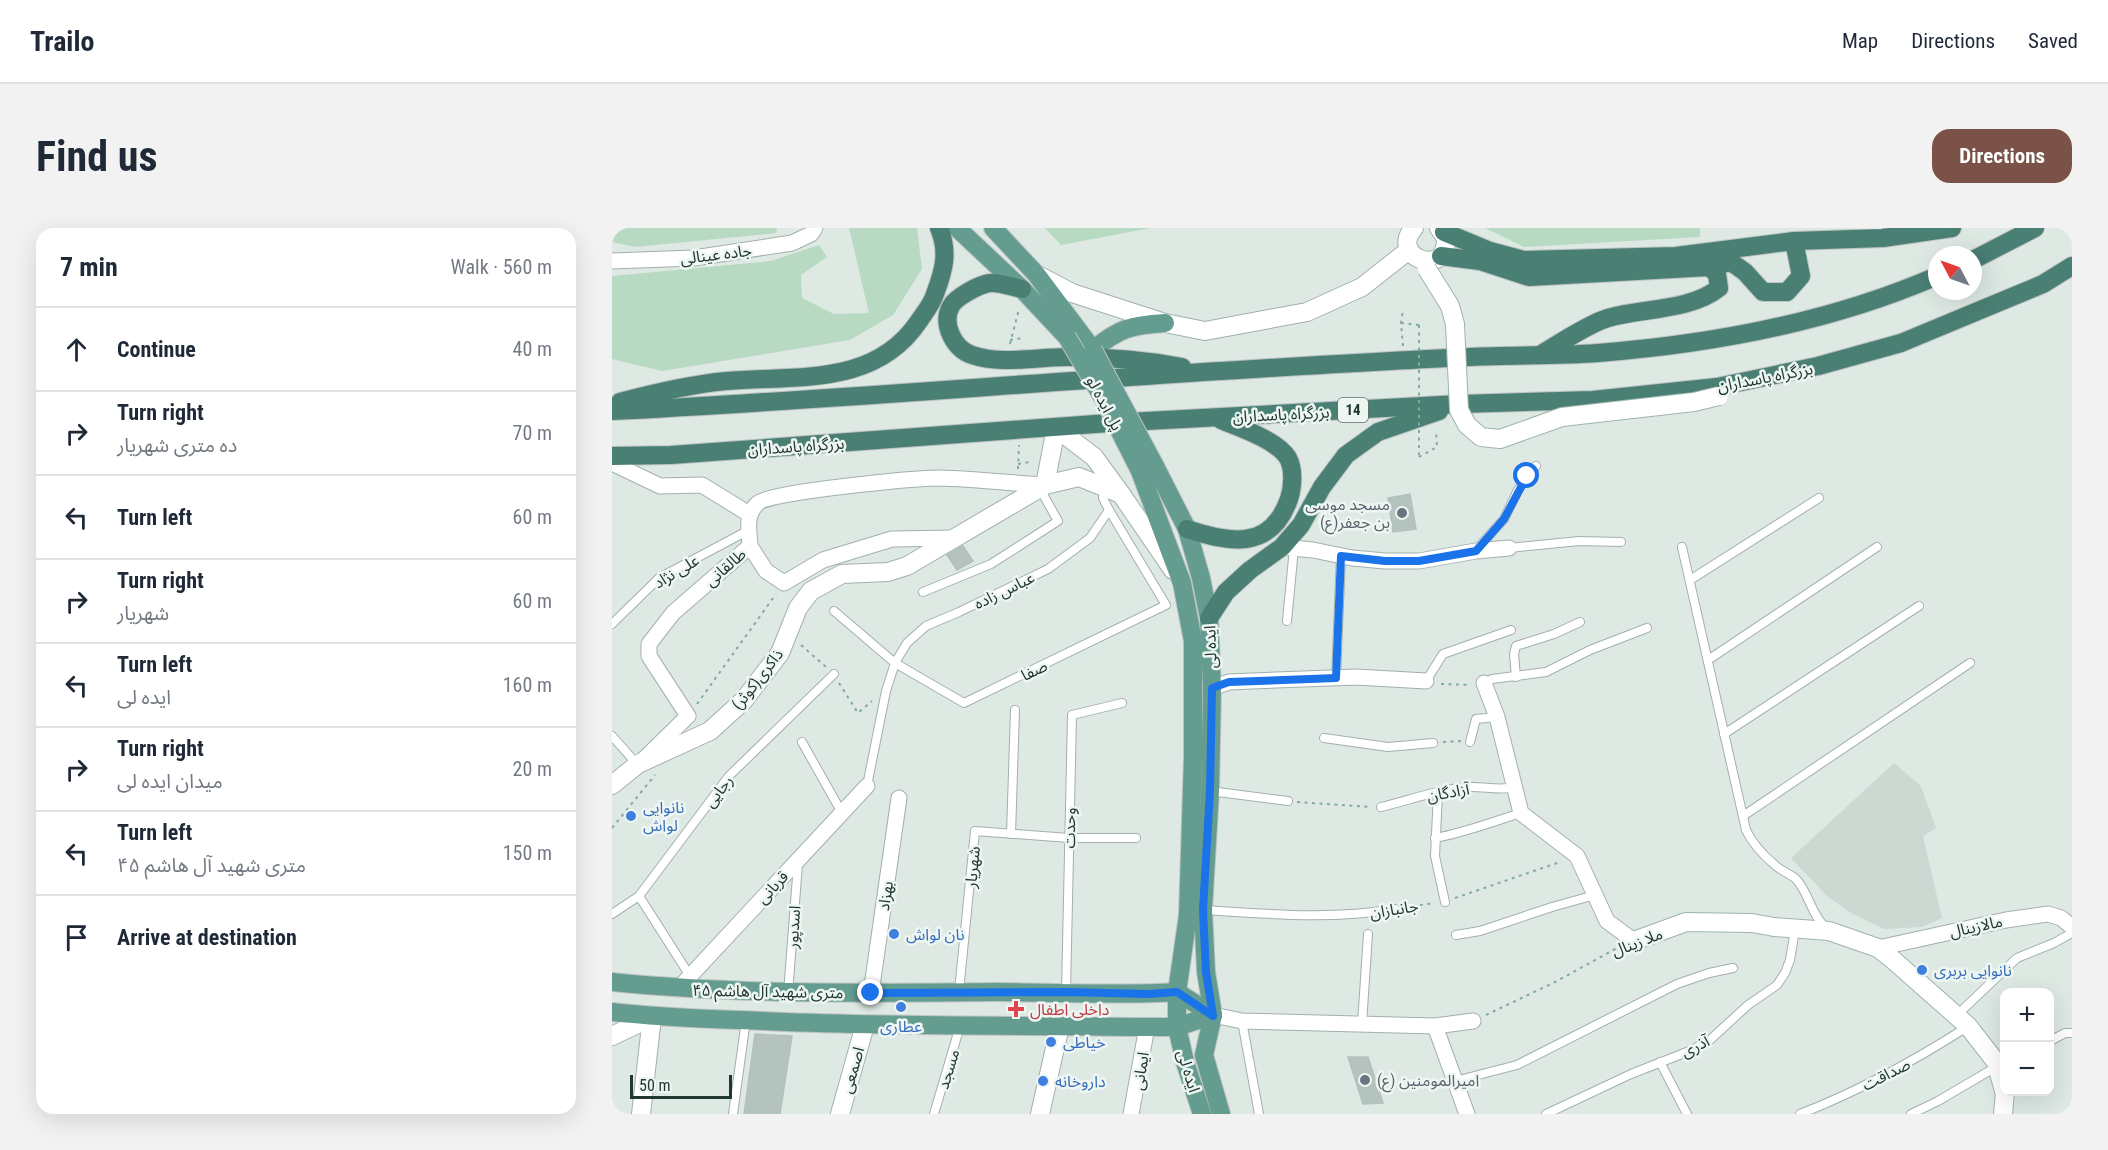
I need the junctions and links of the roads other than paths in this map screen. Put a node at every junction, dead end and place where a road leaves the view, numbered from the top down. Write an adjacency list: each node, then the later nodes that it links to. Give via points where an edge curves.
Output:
1 (815, 228): 12 (street, جاده عینالی, via 792,243 694,258)
2 (939, 228): 23 (highway, via 945,242 944,271 932,302 912,332 890,354 861,368 828,375 724,381)
3 (957, 228): 17 (main road, پل ایده لو)
4 (993, 228): 15 (main road, پل ایده لو)
5 (1414, 228): 11 (street, via 1408,237)
6 (1952, 228): 9 (highway, via 1883,238)
7 (2035, 228): 10 (highway)
8 (1442, 230): 9 (highway, via 1490,251 1524,260 1676,256); 11 (street, via 1446,245)
9 (1794, 242): 14 (highway, via 1801,276 1787,292 1763,292 1731,262)
10 (1982, 255)
11 (1425, 259): 14 (highway, via 1480,261 1529,277); 18 (street, via 1307,312 1205,331); 22 (street, bridge, via 1450,306 1455,324 1459,410 1467,425 1481,437 1500,439 1562,417 1695,402 1719,396)
12 (612, 261)
13 (2072, 266): 22 (highway, بزرگراه پاسداران / 14, via 2043,284 1901,343)
14 (1709, 267): 20 (highway, via 1718,274 1719,288 1709,296 1606,318)
15 (1036, 274): 18 (street, via 1072,293); 19 (main road, پل ایده لو)
16 (1928, 280): 20 (highway, via 1810,319 1696,342 1597,353)
17 (1023, 291): 21 (highway, via 990,283 968,291 951,306 947,324 953,341 968,354 989,360 1148,360); 31 (main road, پل ایده لو, bridge, via 1067,337)
18 (1165, 323): 19 (main road, via 1122,330)
19 (1093, 350): 31 (main road, پل ایده لو, bridge)
20 (1540, 354): 21 (highway)
21 (1208, 372): 25 (highway)
22 (1748, 380): 24 (highway, بزرگراه پاسداران / 14, via 1593,400)
23 (612, 404)
24 (1459, 404): 26 (highway, بزرگراه پاسداران / 14); 43 (highway, via 1378,432 1346,455 1322,487)
25 (612, 411)
26 (1216, 418): 27 (highway, بزرگراه پاسداران / 14); 37 (highway, via 1255,434 1282,452 1293,476 1291,496 1283,515 1271,529 1254,537 1233,541)
27 (1056, 428): 28 (highway, بزرگراه پاسداران / 14); 32 (street); 33 (street, via 1094,457)
28 (612, 456)
29 (612, 462): 36 (street, via 660,486 702,485)
30 (1536, 466): 45 (lane, via 1518,490 1504,519)
31 (1148, 470): 37 (main road, ایده لی); 48 (main road, ایده لی)
32 (1042, 486): 33 (street, ذاکری(کوثر), via 1079,477); 36 (street, via 937,478 770,497 759,501); 39 (street, ذاکری(کوثر)); 49 (lane, via 1058,521 991,564)
33 (1113, 490): 35 (lane, صفا, via 1103,498); 48 (street)
34 (1819, 498): 47 (lane)
35 (1109, 510): 61 (lane, عباس زاده, via 1090,538 1048,569 926,626 907,643); 61 (lane, صفا, via 1166,605 964,703)
36 (749, 514): 38 (street, طالقانی)
37 (1187, 530): 54 (main road, ایده لی)
38 (749, 538): 39 (street, via 766,571 784,583 823,560 892,539); 53 (lane, علی نژاد, via 659,578); 78 (street, طالقانی, via 673,613 649,644 649,656 688,716)
39 (955, 538): 78 (street, ذاکری(کوثر), via 908,566 888,572 842,574 811,591 798,608 780,653 744,700 710,731)
40 (1621, 542): 44 (lane, via 1579,541)
41 (1682, 547): 47 (lane)
42 (1877, 547): 60 (lane)
43 (1288, 548): 46 (street); 54 (highway, via 1250,570 1227,592); 55 (lane)
44 (1509, 548): 45 (street)
45 (1476, 551): 46 (street, via 1419,561)
46 (1341, 556): 65 (lane)
47 (1690, 580): 60 (lane)
48 (1182, 583): 114 (main road, ایده لی, via 1193,641 1194,745 1188,915)
49 (923, 592)
50 (1919, 606): 72 (lane)
51 (612, 608): 53 (lane)
52 (834, 611): 61 (lane)
53 (619, 617): 57 (lane, علی نژاد)
54 (1209, 618): 68 (main road, ایده لی)
55 (1287, 621)
56 (1580, 622): 64 (lane, via 1516,646)
57 (612, 624)
58 (1647, 628): 64 (lane, via 1546,672)
59 (1511, 630): 66 (lane, via 1443,654)
60 (1707, 660): 72 (lane)
61 (895, 663): 80 (lane)
62 (1970, 663): 89 (lane)
63 (834, 674): 96 (lane, رجایی, via 729,776)
64 (1516, 677): 67 (lane)
65 (1336, 678): 66 (street); 68 (street, via 1240,681)
66 (1426, 681)
67 (1484, 683): 71 (street)
68 (1212, 688): 82 (main road, ایده لی)
69 (1122, 703): 91 (lane, وحدت, via 1072,715)
70 (1016, 710): 90 (lane)
71 (1497, 717): 76 (lane, via 1476,720); 81 (street)
72 (1724, 734): 89 (lane)
73 (612, 736): 78 (lane)
74 (1324, 738): 77 (lane, via 1388,747)
75 (802, 742): 87 (lane)
76 (1470, 742)
77 (1433, 743)
78 (638, 764): 79 (street, ذاکری(کوثر))
79 (612, 785)
80 (867, 786): 87 (street, قربانی)
81 (1515, 787): 83 (lane, آزادگان); 88 (street)
82 (1210, 791): 85 (lane); 99 (main road, ایده لی)
83 (1438, 792): 86 (lane, آزادگان); 93 (lane)
84 (899, 798): 115 (street, بهزاد)
85 (1288, 801)
86 (1381, 807)
87 (842, 813): 94 (street, قربانی)
88 (1521, 813): 93 (lane); 95 (street, via 1577,856)
89 (1743, 816): 103 (lane, via 1757,848 1795,879)
90 (1011, 834): 91 (lane, شهریار); 112 (lane, شهریار, via 975,831)
91 (1069, 838): 92 (lane, شهریار); 113 (lane, وحدت)
92 (1136, 838)
93 (1435, 838): 97 (lane)
94 (798, 860): 111 (street, قربانی); 116 (lane, اسدپور)
95 (1595, 895): 106 (lane); 107 (street, via 1607,921)
96 (639, 896): 100 (lane, رجایی); 111 (lane)
97 (1444, 902)
98 (1395, 909): 99 (lane, جانبازان, via 1298,916)
99 (1203, 910): 118 (main road, ایده لی)
100 (612, 914)
101 (2072, 927): 108 (street, مالازینال, via 2048,914)
102 (1795, 928): 103 (street, ملا زینال); 107 (street, ملا زینال, via 1686,922); 134 (lane, آذری, via 1790,960 1777,985 1748,1005 1711,1040)
103 (1828, 931): 108 (street, ملا زینال)
104 (2072, 933): 122 (lane, صداقت, via 2016,958)
105 (1368, 934): 125 (lane)
106 (1456, 935)
107 (1634, 941)
108 (1878, 948): 122 (street, ملا زینال)
109 (1733, 968): 137 (lane, via 1677,984 1517,1065)
110 (612, 982): 111 (main road, ۴۵ متری شهید آل هاشم)
111 (684, 982): 116 (main road, ۴۵ متری شهید آل هاشم)
112 (958, 992): 113 (main road, ۴۵ متری شهید آل هاشم); 115 (main road, ۴۵ متری شهید آل هاشم)
113 (1066, 992): 114 (main road, ۴۵ متری شهید آل هاشم)
114 (1177, 992): 118 (main road); 130 (main road, ایده لی)
115 (871, 993): 116 (main road, ۴۵ متری شهید آل هاشم)
116 (788, 994)
117 (612, 1012): 119 (main road, ۴۵ متری شهید آل هاشم)
118 (1213, 1016): 121 (street); 130 (main road, ۴۵ متری شهید آل هاشم); 146 (main road, ایده لى, via 1203,1055)
119 (652, 1017): 120 (main road, ۴۵ متری شهید آل هاشم); 132 (street); 139 (street)
120 (746, 1020): 126 (main road, ۴۵ متری شهید آل هاشم); 140 (lane)
121 (1242, 1021): 125 (street); 147 (lane)
122 (1962, 1021): 135 (street, ملا زینال); 151 (lane, صداقت, via 1922,1056)
123 (1473, 1022): 128 (street)
124 (961, 1024): 126 (main road, ۴۵ متری شهید آل هاشم); 127 (main road, ۴۵ متری شهید آل هاشم); 142 (lane, مسجد)
125 (1362, 1024): 128 (street)
126 (865, 1025): 141 (street, اصمعی)
127 (1060, 1026): 129 (main road, ۴۵ متری شهید آل هاشم); 143 (street)
128 (1435, 1026): 137 (street)
129 (1147, 1027): 130 (main road, ۴۵ متری شهید آل هاشم); 144 (street, ایمانی)
130 (1177, 1027): 145 (main road, ایده لى)
131 (2072, 1033): 133 (lane)
132 (612, 1036)
133 (2054, 1039)
134 (1660, 1062): 149 (lane, آذری); 150 (lane)
135 (2000, 1067)
136 (2000, 1069): 152 (lane)
137 (1455, 1081): 148 (street)
138 (2005, 1096): 153 (street, ملا زینال)
139 (641, 1114)
140 (733, 1114)
141 (840, 1114)
142 (934, 1114)
143 (1040, 1114)
144 (1131, 1114)
145 (1202, 1114)
146 (1221, 1114)
147 (1259, 1114)
148 (1467, 1114)
149 (1546, 1114)
150 (1687, 1114)
151 (1800, 1114)
152 (1911, 1114)
153 (2003, 1114)

